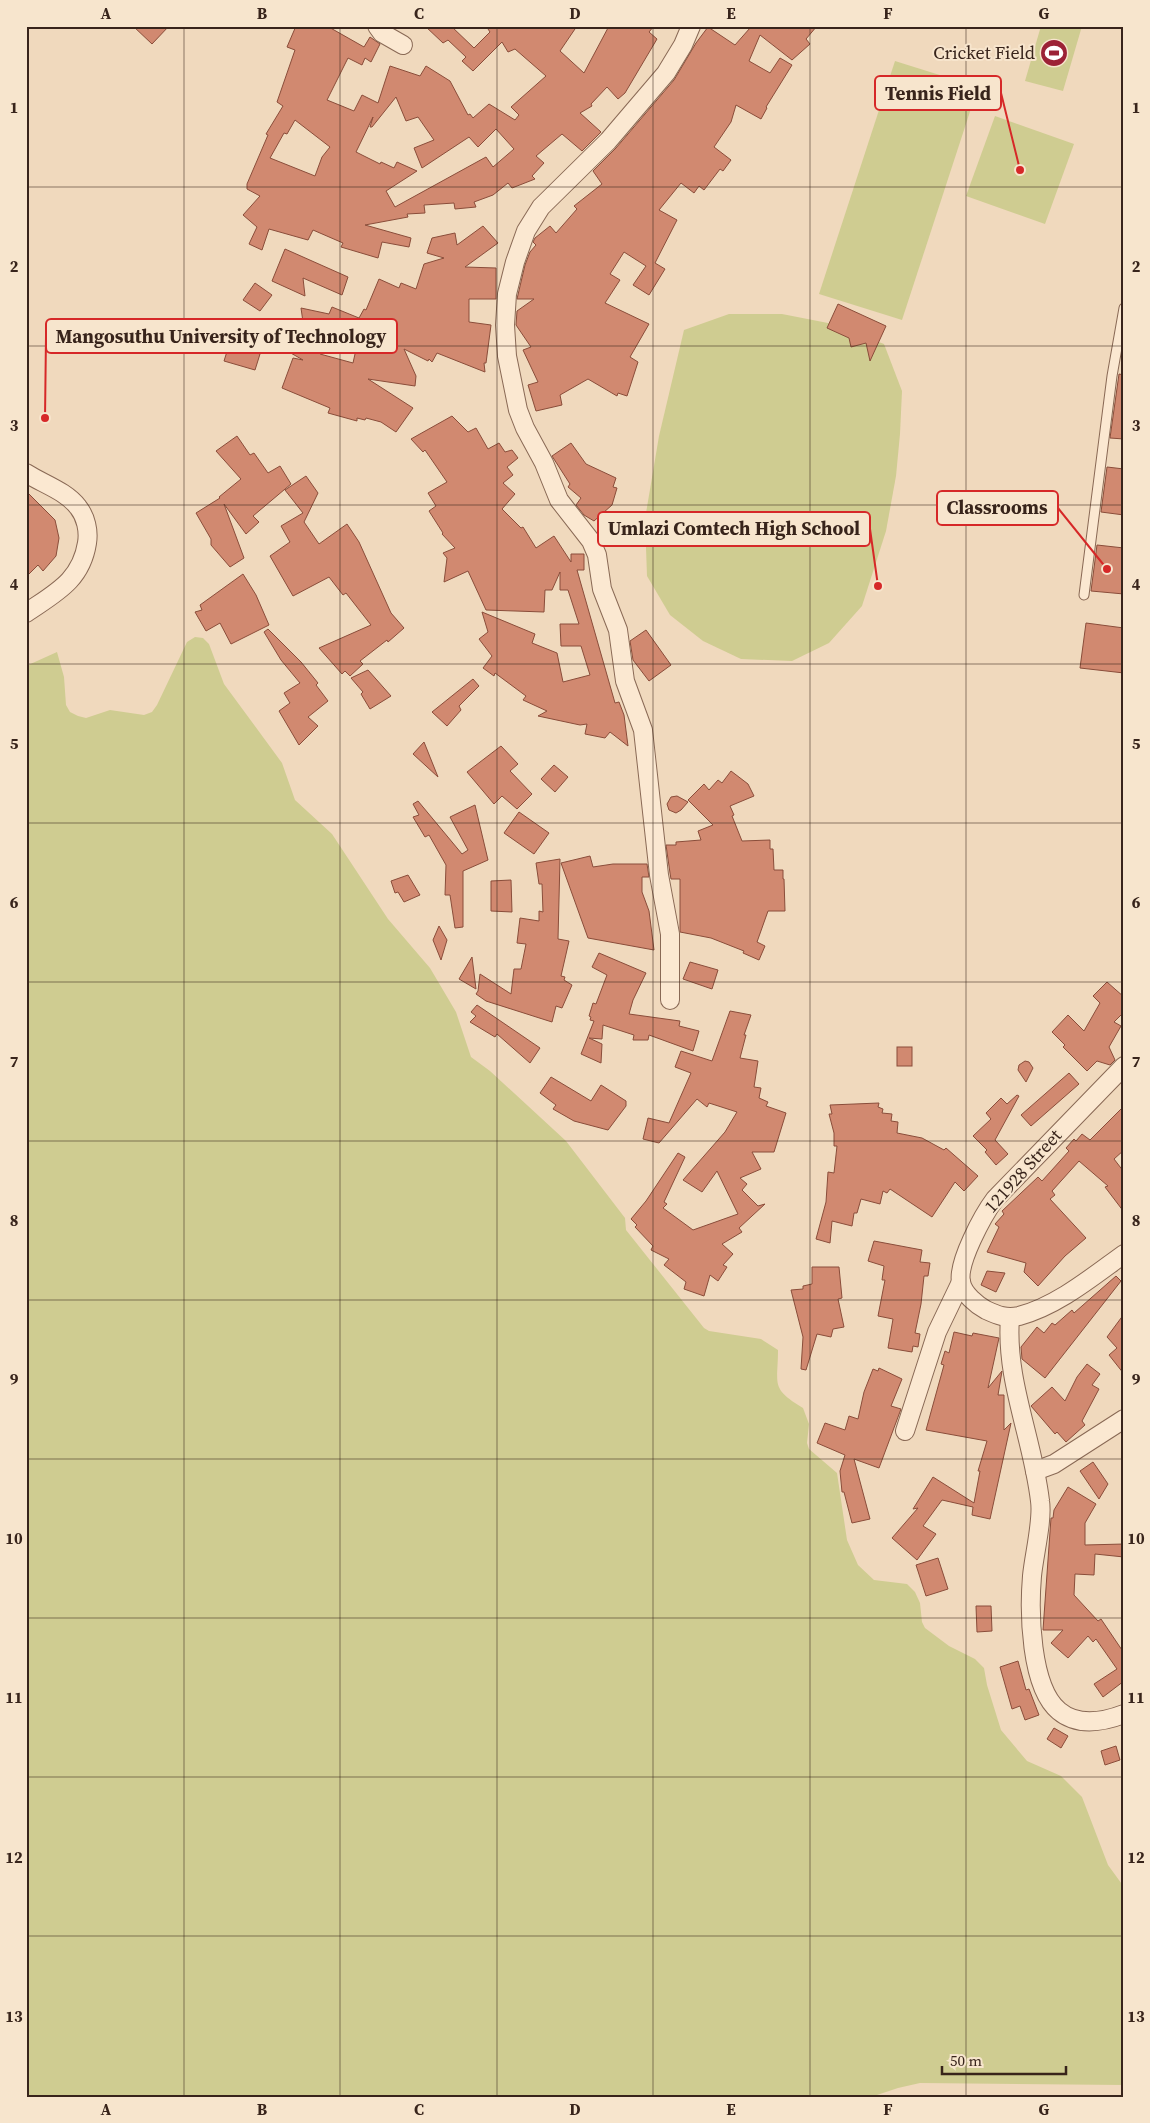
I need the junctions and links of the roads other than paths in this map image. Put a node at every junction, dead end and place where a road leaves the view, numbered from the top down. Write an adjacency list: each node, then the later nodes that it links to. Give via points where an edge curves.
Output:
1 (378, 26): 3 (street, via 382,33)
2 (691, 26): 8 (street, via 666,73 608,141 541,207 526,231 507,294 505,325 507,356 518,410 559,500 592,541 602,589 618,630 624,681 643,730 659,875 670,934)
3 (403, 45)
4 (1124, 308): 6 (lane)
5 (26, 473): 7 (street, via 78,506 86,522 88,536 79,571 62,588)
6 (1084, 595)
7 (26, 613)
8 (670, 1000)
9 (1124, 1066): 11 (street, 121928 Street, via 994,1198 974,1234)
10 (1124, 1254): 12 (street, via 1065,1295)
11 (961, 1282): 12 (street, via 966,1293 982,1308); 14 (street, 121928 Street, via 937,1332)
12 (1010, 1318): 15 (street, via 1010,1358)
13 (1124, 1419): 15 (street, via 1054,1464)
14 (905, 1431)
15 (1035, 1471): 16 (street, via 1041,1503 1031,1616 1032,1648 1038,1670 1058,1711 1070,1718 1088,1722)
16 (1124, 1714)

